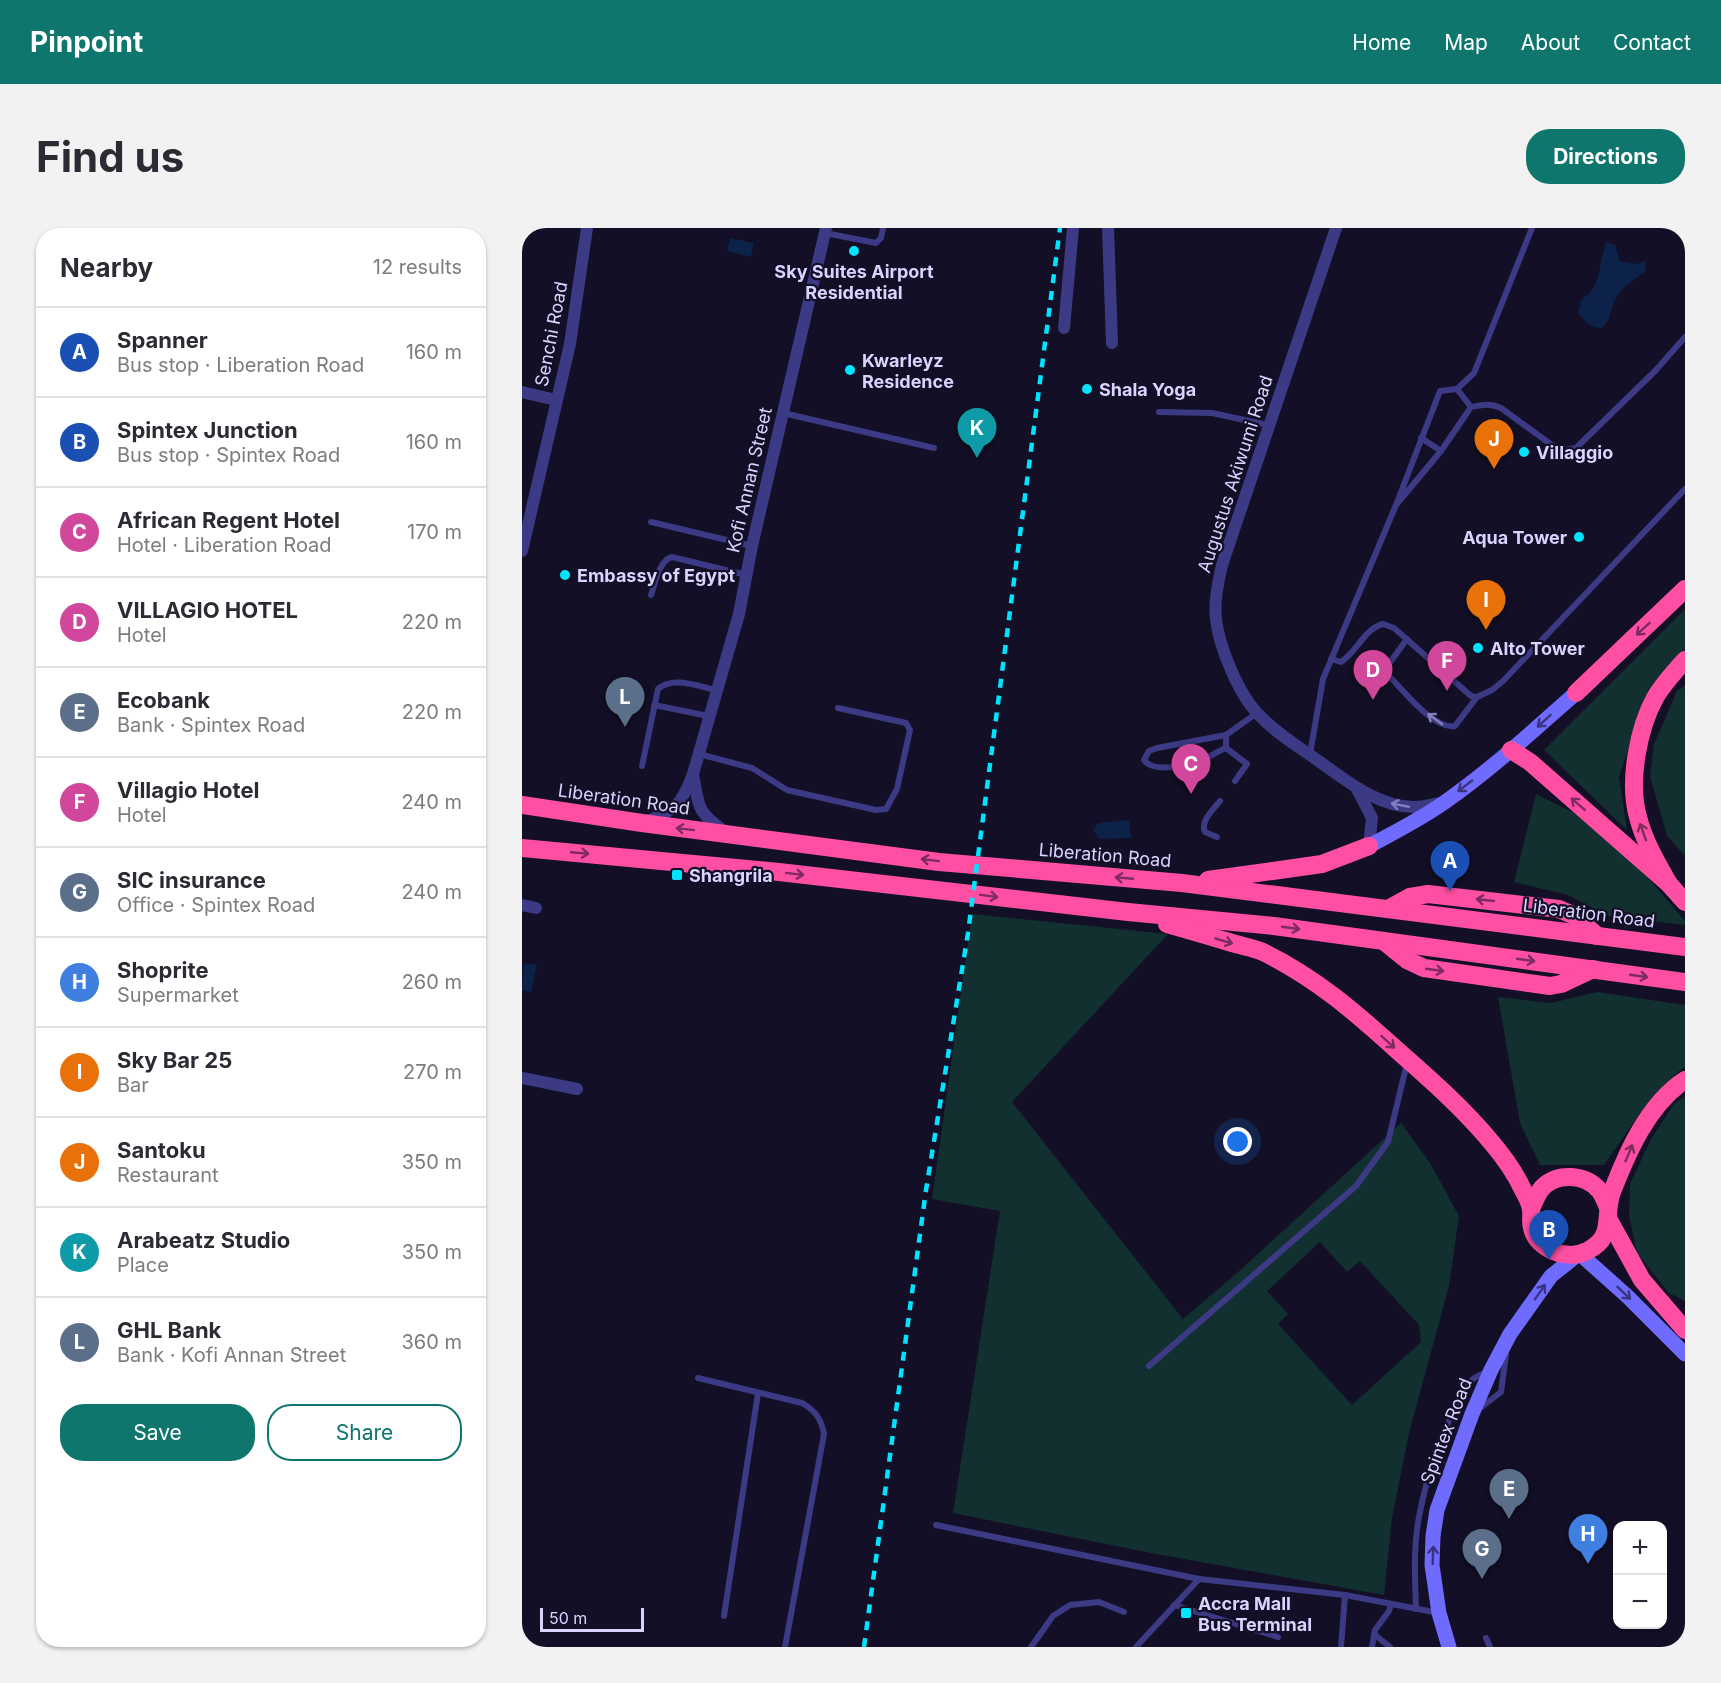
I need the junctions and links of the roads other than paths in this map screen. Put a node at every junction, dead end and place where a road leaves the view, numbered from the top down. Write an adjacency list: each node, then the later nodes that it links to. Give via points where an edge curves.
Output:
1 (587, 228): 13 (street, Senchi Road, via 570,344)
2 (883, 228): 7 (lane, via 876,243)
3 (1072, 228): 8 (street)
4 (1108, 228): 10 (street)
5 (1336, 228): 17 (street, Augustus Akiwumi Road)
6 (1532, 228): 11 (lane, via 1474,373)
7 (825, 229): 15 (street, Kofi Annan Street)
8 (1064, 328)
9 (1685, 337): 14 (lane, via 1576,447 1556,448 1501,408 1486,404)
10 (1112, 343)
11 (1457, 389): 14 (lane); 18 (lane, via 1440,391)
12 (522, 392): 13 (street)
13 (556, 400): 25 (street, Senchi Road)
14 (1471, 407): 20 (lane)
15 (783, 412): 19 (lane); 24 (street, Kofi Annan Street)
16 (1159, 412): 17 (lane, via 1212,413)
17 (1268, 424): 37 (street, Augustus Akiwumi Road, via 1216,590 1216,621 1224,649 1237,683)
18 (1421, 438): 20 (lane); 22 (lane)
19 (934, 448)
20 (1442, 451): 22 (lane)
21 (1685, 489): 34 (lane, via 1503,681)
22 (1396, 505): 30 (lane)
23 (651, 522): 24 (lane)
24 (752, 546): 26 (street, Kofi Annan Street)
25 (522, 551)
26 (747, 575): 28 (lane, via 667,558); 32 (street, Kofi Annan Street)
27 (1685, 589): 33 (highway, one-way to 33)
28 (651, 595)
29 (1407, 639): 30 (lane, via 1394,628 1378,625 1350,656 1341,662); 34 (lane, via 1471,696); 34 (lane, one-way to 29, via 1455,726 1434,721 1389,676 1386,668)
30 (1331, 659): 43 (lane, via 1323,678)
31 (1685, 660): 57 (highway, one-way to 31, via 1637,815 1634,773 1656,696)
32 (716, 690): 35 (lane, via 672,681 658,688); 38 (street, Kofi Annan Street)
33 (1576, 693): 41 (main road, one-way to 41)
34 (1477, 697)
35 (654, 705): 38 (lane); 44 (lane)
36 (838, 708): 42 (lane, via 906,723 910,730 897,789 886,809 787,790 752,768)
37 (1257, 713): 39 (lane); 43 (street, Augustus Akiwumi Road)
38 (708, 716): 42 (street, Kofi Annan Street)
39 (1226, 735): 40 (lane); 40 (lane, via 1157,748 1149,751 1144,760 1160,768 1188,764)
40 (1226, 748): 46 (lane, via 1247,764)
41 (1511, 750): 49 (main road, one-way to 49); 57 (highway, one-way to 41, via 1530,762)
42 (698, 753): 45 (street, Kofi Annan Street)
43 (1310, 755): 47 (street, Augustus Akiwumi Road)
44 (642, 766)
45 (693, 774): 51 (street, Kofi Annan Street, via 674,809); 52 (street, Kofi Annan Street, via 697,804 703,814)
46 (1235, 781)
47 (1357, 789): 49 (street, Augustus Akiwumi Road, one-way to 47, via 1402,806); 54 (street, Augustus Akiwumi Road, via 1372,818)
48 (1220, 801): 53 (lane, via 1203,827)
49 (1445, 802): 54 (main road)
50 (522, 805): 51 (highway, Liberation Road)
51 (642, 823): 52 (highway, Liberation Road, one-way to 51)
52 (728, 834): 56 (highway, Liberation Road, one-way to 52, via 939,862)
53 (1216, 837)
54 (1369, 846): 56 (highway, via 1322,864)
55 (522, 848): 61 (highway, one-way to 61, via 778,872)
56 (1182, 883): 62 (highway, Liberation Road, one-way to 56, via 1597,936 1575,916 1559,909 1428,894 1410,897 1390,908)
57 (1669, 884): 58 (highway)
58 (1685, 902)
59 (522, 905): 60 (street)
60 (536, 908)
61 (1128, 912): 63 (highway, one-way to 63, via 1274,926); 64 (highway, one-way to 64, via 1261,951 1345,1003)
62 (1685, 947)
63 (1685, 982)
64 (1408, 1059): 68 (highway, via 1493,1144 1523,1189); 74 (lane, via 1388,1142 1356,1186)
65 (522, 1078): 67 (street)
66 (1685, 1080): 69 (highway, one-way to 66, via 1610,1195 1636,1137 1672,1089)
67 (576, 1089)
68 (1531, 1209): 69 (highway, via 1540,1190 1568,1176 1598,1188); 70 (highway, via 1532,1228 1541,1244 1559,1254)
69 (1608, 1214): 70 (highway, via 1605,1234 1596,1245); 71 (highway, via 1642,1280)
70 (1578, 1255): 72 (main road, Spintex Road, one-way to 70, via 1551,1276); 73 (main road, one-way to 73, via 1627,1296)
71 (1685, 1330)
72 (1510, 1334): 75 (main road, Spintex Road); 78 (lane, via 1501,1392)
73 (1685, 1354)
74 (1149, 1366)
75 (1491, 1370): 78 (main road, Spintex Road); 84 (lane, via 1473,1379 1451,1418 1428,1479 1418,1518 1414,1559)
76 (698, 1378): 77 (lane)
77 (758, 1393): 87 (lane); 91 (lane, via 811,1408 824,1434)
78 (1472, 1414): 86 (main road, Spintex Road, one-way to 78, via 1432,1565 1437,1510)
79 (936, 1526): 80 (lane)
80 (1198, 1579): 81 (lane); 83 (lane)
81 (1345, 1595): 82 (lane); 94 (lane)
82 (1391, 1604): 84 (lane); 88 (lane)
83 (1174, 1605): 89 (lane); 93 (lane)
84 (1416, 1609): 86 (lane)
85 (1124, 1612): 92 (lane, via 1100,1602 1070,1605 1053,1616)
86 (1439, 1613): 97 (main road, Spintex Road)
87 (724, 1616)
88 (1374, 1634): 95 (lane); 96 (lane)
89 (1278, 1637)
90 (1486, 1638): 98 (lane)
91 (785, 1647)
92 (1031, 1647)
93 (1136, 1647)
94 (1341, 1647)
95 (1372, 1647)
96 (1390, 1647)
97 (1449, 1647)
98 (1490, 1647)

